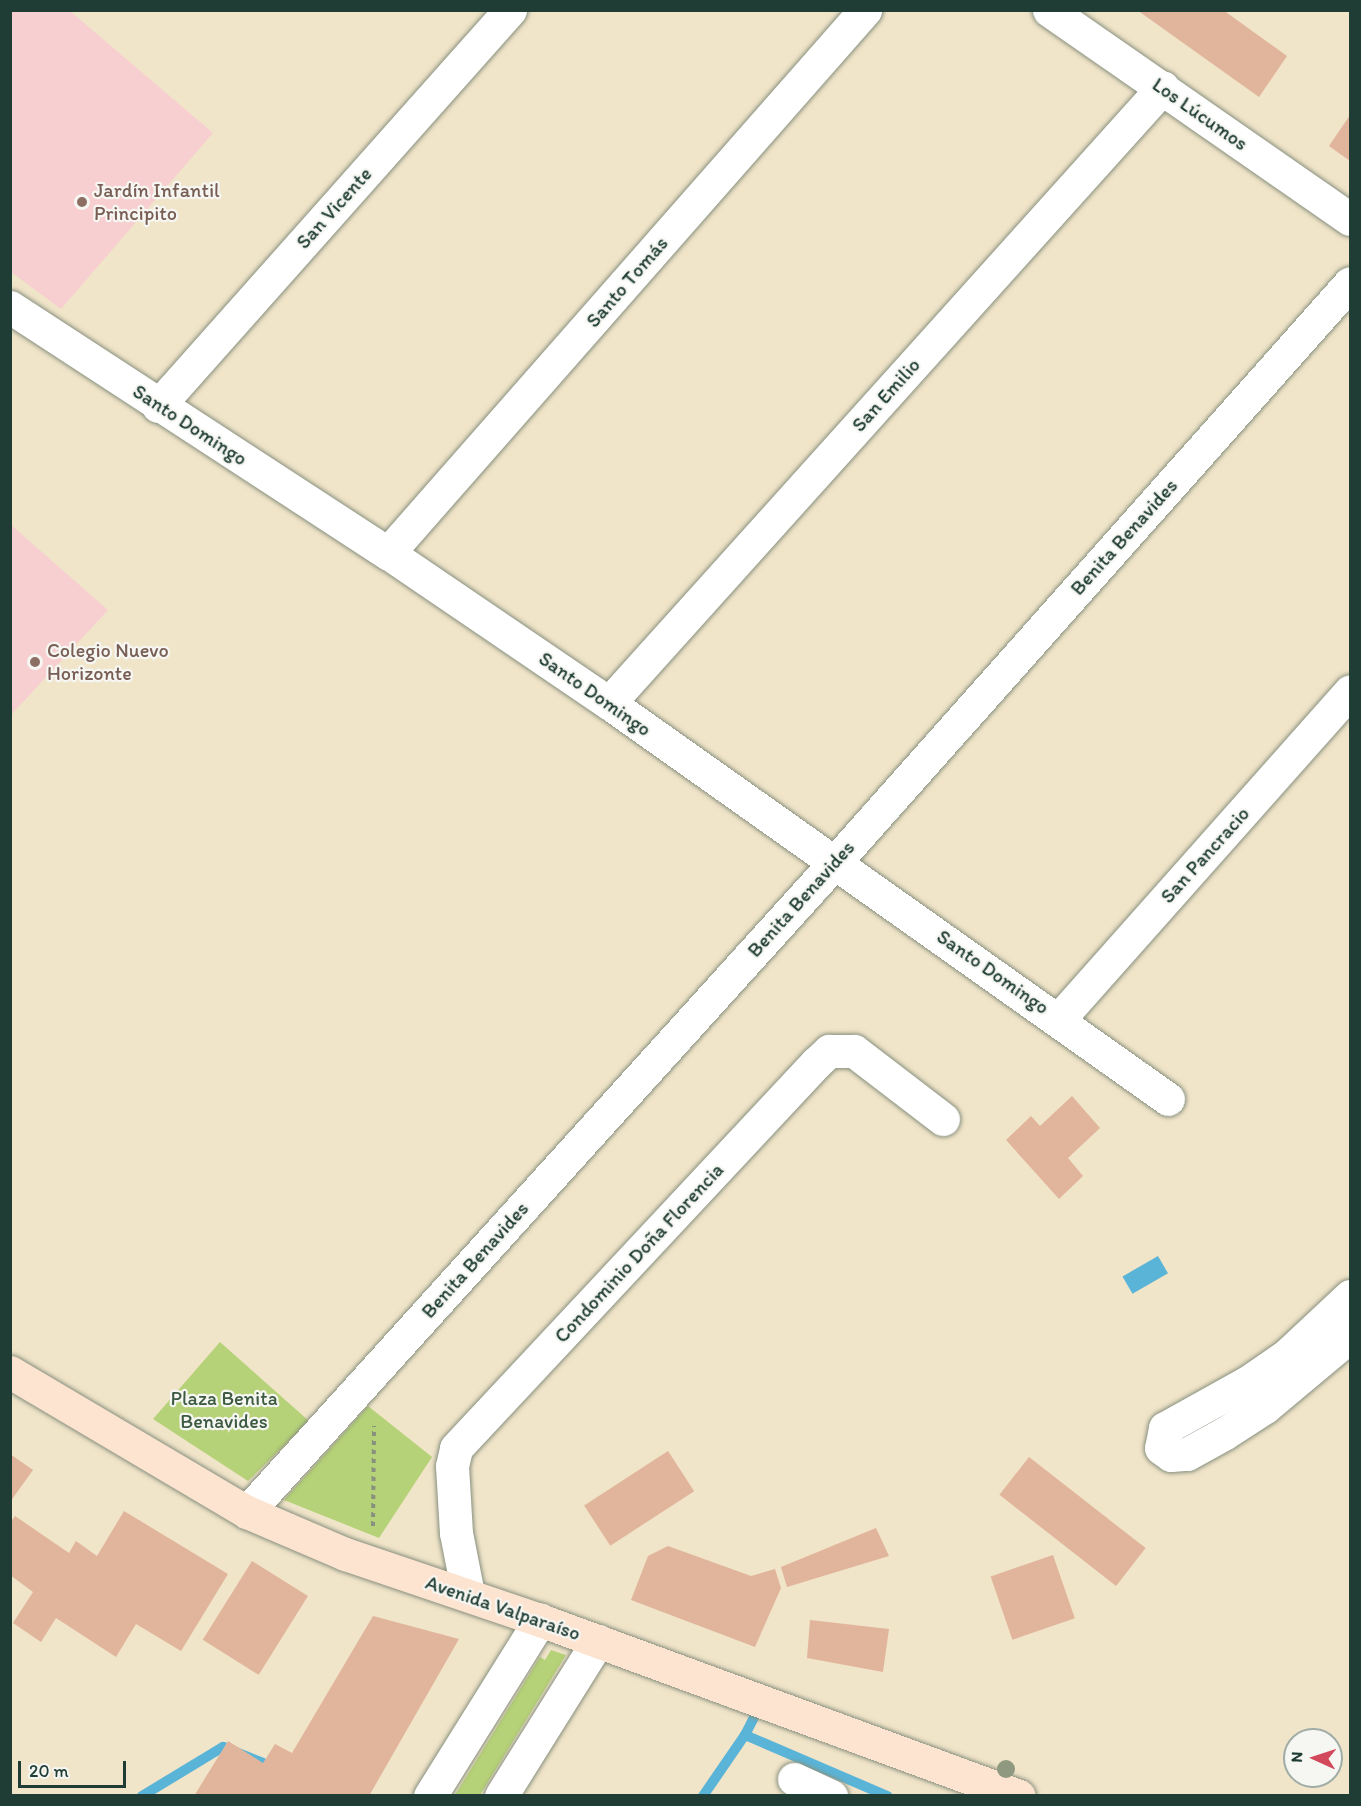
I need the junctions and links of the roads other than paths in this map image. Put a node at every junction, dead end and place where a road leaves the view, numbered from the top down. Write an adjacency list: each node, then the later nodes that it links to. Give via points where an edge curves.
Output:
1 (510, 10): 8 (street, San Vicente)
2 (865, 10): 9 (street, Santo Tomás)
3 (1049, 10): 4 (street, Los Lúcumos)
4 (1163, 87): 5 (street, Los Lúcumos); 11 (street, San Emilio)
5 (1350, 219)
6 (1350, 283): 12 (street, Benita Benavides)
7 (10, 307): 8 (street, Santo Domingo)
8 (158, 406): 9 (street, Santo Domingo)
9 (388, 553): 11 (street, Santo Domingo)
10 (1350, 691): 13 (street, San Pancracio)
11 (609, 703): 12 (street, Santo Domingo)
12 (836, 861): 13 (street, Santo Domingo); 19 (street, Benita Benavides)
13 (1059, 1018): 14 (street, Santo Domingo)
14 (1168, 1098)
15 (943, 1119): 20 (street, Condominio Doña Florencia, via 854,1051 829,1051 816,1063 456,1448 452,1466 456,1533)
16 (1350, 1296): 17 (street, via 1287,1354 1257,1395)
17 (1350, 1336)
18 (10, 1372): 19 (main road, Avenida Valparaíso)
19 (247, 1512): 20 (main road, Avenida Valparaíso, via 373,1563)
20 (468, 1594): 21 (main road, Avenida Valparaíso)
21 (540, 1620): 22 (main road, Avenida Valparaíso); 25 (street)
22 (598, 1641): 24 (main road, Avenida Valparaíso); 26 (street)
23 (794, 1779): 27 (street)
24 (997, 1792)
25 (430, 1796)
26 (501, 1796)
27 (831, 1796)

